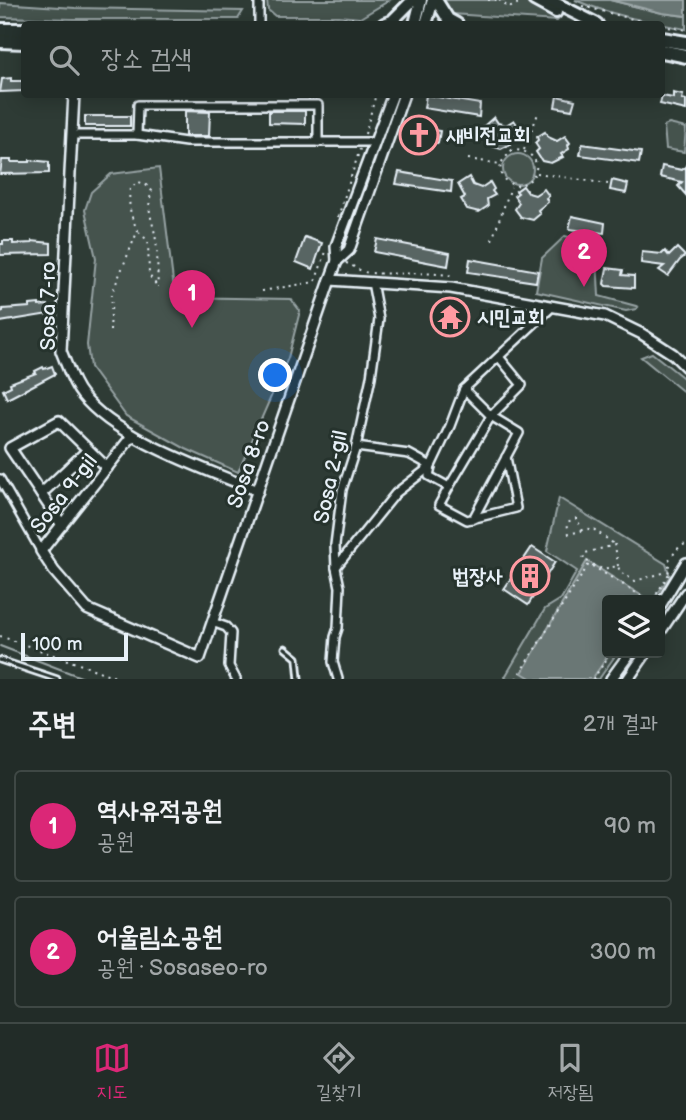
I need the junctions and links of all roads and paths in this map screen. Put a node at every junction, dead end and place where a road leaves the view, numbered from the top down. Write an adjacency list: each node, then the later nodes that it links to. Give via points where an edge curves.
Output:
1 (259, 0): 14 (street)
2 (413, 0): 15 (main road)
3 (421, 0): 16 (main road)
4 (435, 0): 17 (main road); 18 (main road)
5 (488, 0): 6 (path)
6 (498, 0): 7 (path, via 509,8)
7 (517, 0)
8 (534, 0): 19 (main road)
9 (549, 0): 20 (main road)
10 (574, 3): 21 (path)
11 (344, 18): 12 (path); 13 (path)
12 (336, 19)
13 (359, 19)
14 (259, 21)
15 (391, 21)
16 (416, 21)
17 (427, 21)
18 (452, 21)
19 (575, 21)
20 (591, 21)
21 (638, 21)
22 (665, 26): 25 (path)
23 (0, 30): 24 (main road)
24 (21, 30)
25 (686, 30)
26 (665, 40): 29 (main road)
27 (0, 41): 28 (main road)
28 (21, 41)
29 (686, 43)
30 (665, 52): 31 (main road)
31 (686, 56)
32 (74, 98): 37 (street, Sosa 7-ro)
33 (375, 98): 40 (path)
34 (392, 98): 41 (street)
35 (403, 98): 52 (street, via 349,250)
36 (539, 111): 42 (path)
37 (72, 135): 38 (street); 65 (street, Sosa 7-ro, via 61,351 81,394 99,414)
38 (137, 135): 39 (street, via 186,142); 39 (street, via 138,105 318,105)
39 (318, 142): 40 (street)
40 (362, 142): 41 (street); 48 (path)
41 (375, 142): 52 (street, via 337,246)
42 (523, 151): 44 (path, via 512,150); 45 (path, via 534,159)
43 (468, 159): 44 (path)
44 (500, 164): 47 (path, via 502,178)
45 (536, 173): 46 (path); 47 (path, via 527,183)
46 (608, 184)
47 (512, 186): 50 (path)
48 (337, 219)
49 (138, 230): 49 (path, via 148,242 149,275 158,287 156,239 148,201 152,191 139,183 130,188 129,201); 60 (path, via 112,293)
50 (492, 240)
51 (328, 245): 57 (path, via 315,282)
52 (337, 261): 53 (path, via 372,274); 54 (street, Sosa 8-ro)
53 (454, 276)
54 (330, 280): 55 (street); 73 (street, Sosa 8-ro)
55 (373, 282): 59 (street, via 451,288); 66 (street, Sosa 2-gil, via 379,319)
56 (302, 284): 57 (path)
57 (309, 284): 58 (path)
58 (262, 291)
59 (553, 306): 61 (street); 62 (street, via 605,316 642,334)
60 (110, 331)
61 (499, 357): 63 (street); 64 (street, via 522,384)
62 (686, 367)
63 (464, 389): 64 (street); 69 (street)
64 (491, 416): 68 (street, via 519,433); 72 (street)
65 (132, 436): 70 (street, Sosa 9-gil); 73 (street, Sosa 7-ro)
66 (356, 447): 69 (street, via 410,454); 83 (street, Sosa 2-gil, via 342,490)
67 (88, 450): 70 (street); 74 (street); 74 (street, via 59,421 10,448)
68 (506, 457): 75 (street); 75 (street, via 516,508)
69 (430, 466): 72 (street, via 429,476); 83 (street, via 396,493)
70 (107, 468): 76 (street, Sosa 9-gil)
71 (0, 479): 80 (street)
72 (449, 487): 75 (street, via 439,505)
73 (258, 491): 89 (street, Sosa 8-ro)
74 (41, 494): 76 (street)
75 (472, 519)
76 (62, 525): 80 (street, Sosa 9-gil)
77 (582, 531): 77 (path, via 576,518 567,522 569,534); 79 (path, via 592,528)
78 (686, 544): 84 (path, via 668,561)
79 (615, 545): 82 (path); 82 (path, via 585,553 583,559 602,569)
80 (41, 551): 93 (street, Sosa 9-gil, via 87,609)
81 (686, 563): 88 (street)
82 (618, 566): 84 (path, via 635,581)
83 (336, 568): 103 (street, Sosa 2-gil, via 340,587 333,662)
84 (670, 571): 87 (path)
85 (686, 593): 90 (street)
86 (640, 595): 98 (path, via 589,564)
87 (656, 595)
88 (665, 598)
89 (212, 622): 93 (street, Sosa 8-ro); 101 (street, via 231,633 229,666)
90 (665, 624)
91 (0, 636): 100 (path)
92 (285, 648): 102 (lane, via 297,658)
93 (200, 658)
94 (608, 658): 105 (path)
95 (627, 658): 106 (street)
96 (643, 658): 107 (street)
97 (0, 660): 99 (lane)
98 (517, 677): 104 (path)
99 (57, 679)
100 (121, 679)
101 (236, 679)
102 (299, 679)
103 (338, 679)
104 (523, 679)
105 (593, 679)
106 (611, 679)
107 (628, 679)

